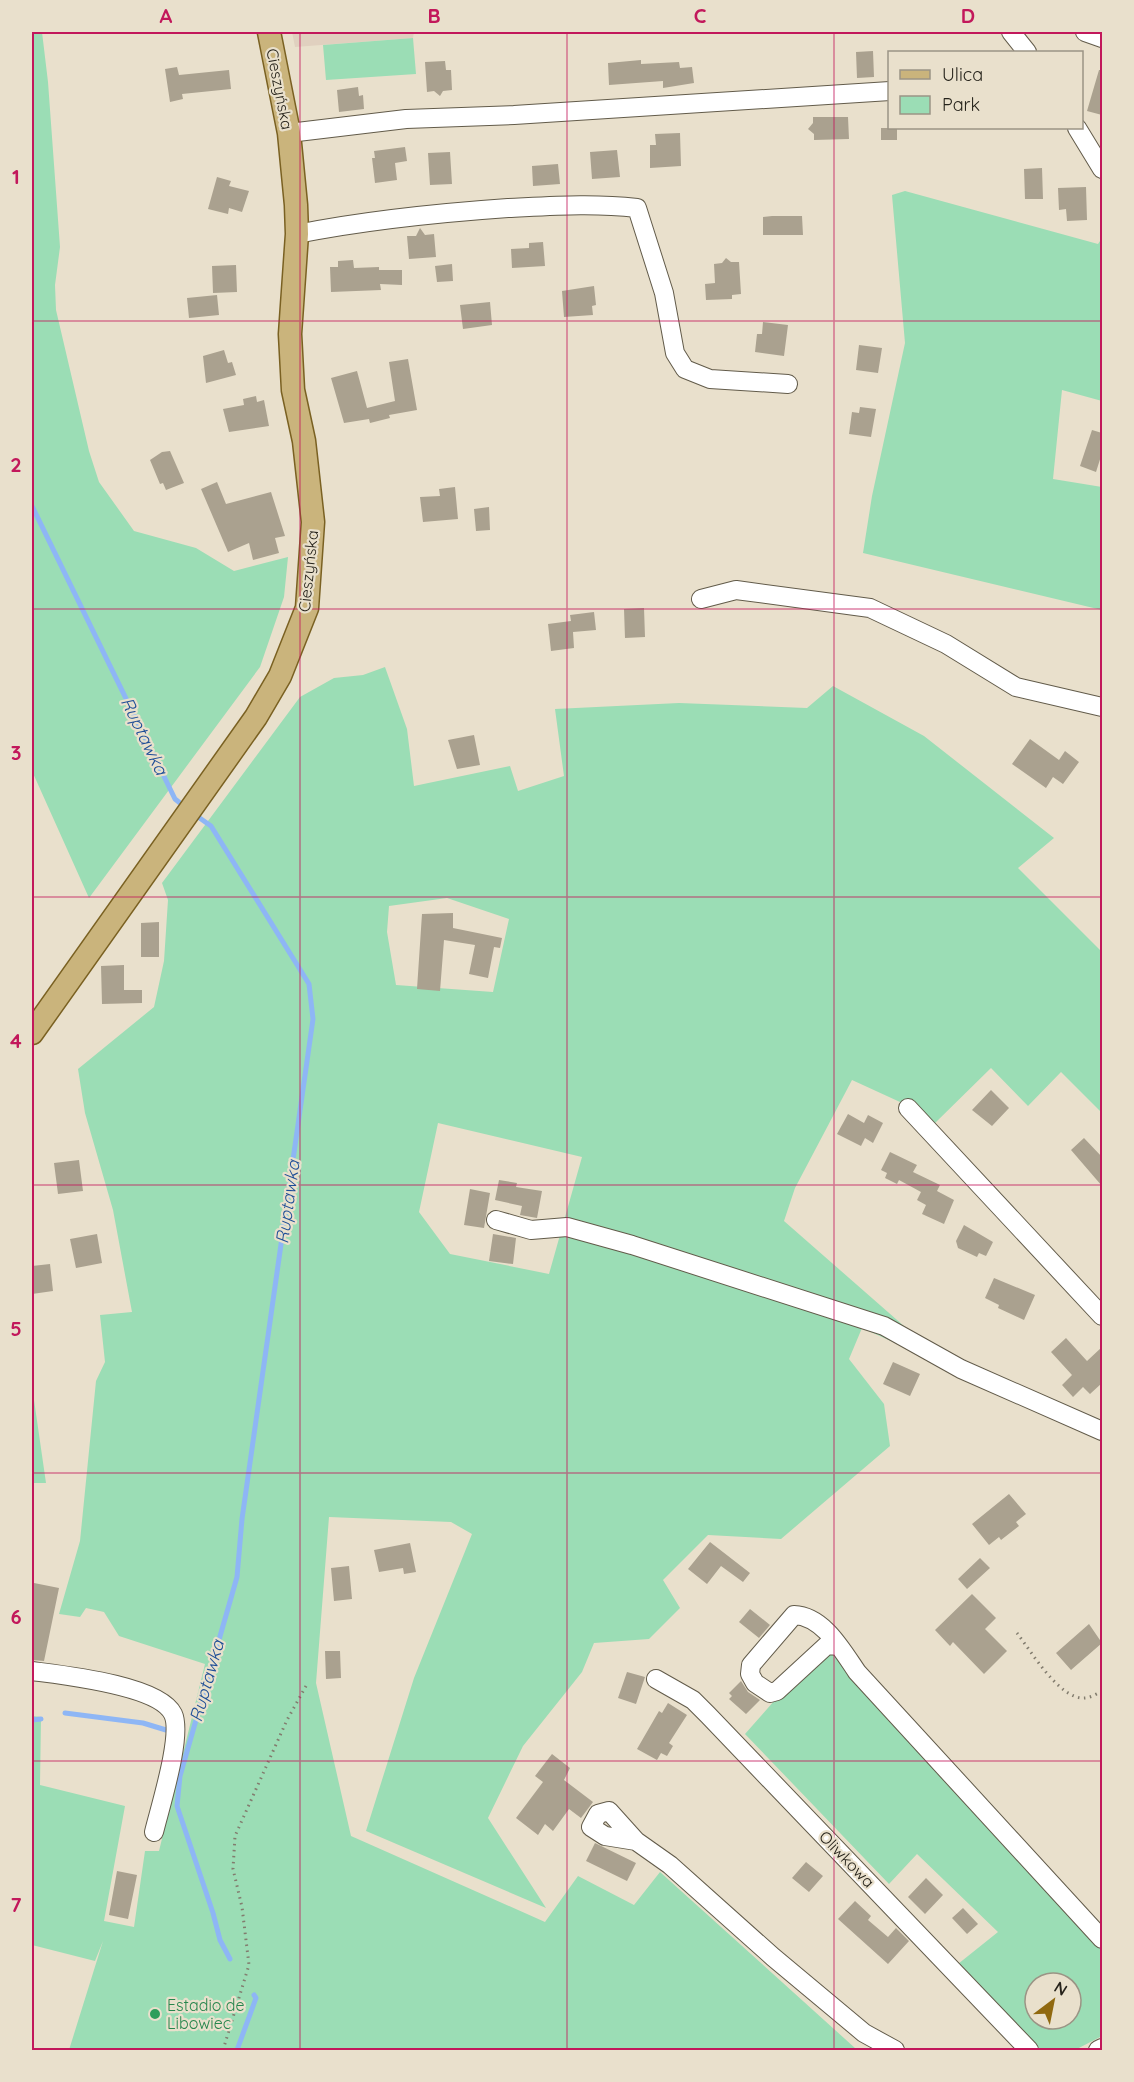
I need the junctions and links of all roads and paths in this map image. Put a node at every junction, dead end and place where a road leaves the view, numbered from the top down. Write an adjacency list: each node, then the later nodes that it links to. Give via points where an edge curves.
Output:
1 (269, 32): 8 (main road, Cieszyńska)
2 (1011, 32): 5 (street)
3 (1085, 32): 4 (street)
4 (1102, 38)
5 (1026, 51)
6 (888, 91): 8 (street, via 406,119)
7 (1078, 129): 9 (street)
8 (289, 133): 10 (main road, Cieszyńska)
9 (1102, 169)
10 (297, 234): 11 (street, via 377,219 466,211 595,203 637,208 664,293 675,353 685,369 710,380); 14 (main road, Cieszyńska, via 290,334 293,390 304,441 313,522 307,608 280,676 256,717)
11 (788, 384)
12 (701, 600): 13 (street, via 736,590 870,608 946,644 1016,687)
13 (1102, 707)
14 (32, 1033)
15 (908, 1108): 17 (street)
16 (496, 1220): 18 (street, via 531,1230 567,1227 884,1326 961,1369)
17 (1102, 1316)
18 (1102, 1431)
19 (1017, 1633): 24 (path, via 1055,1683 1070,1695 1085,1698)
20 (839, 1646): 20 (street, via 806,1616 794,1615 752,1665 750,1674 755,1683 770,1693 777,1691 826,1645); 27 (street, via 857,1672)
21 (32, 1671): 25 (street, via 101,1680 165,1703 174,1716 175,1744)
22 (656, 1679): 31 (street, Oliwkowa, via 693,1700 708,1714)
23 (306, 1686): 29 (path, via 236,1836 233,1869 249,1965)
24 (1102, 1692)
25 (154, 1832)
26 (636, 1841): 30 (street, via 670,1865 864,2033)
27 (1102, 1939)
28 (1102, 2048): 32 (street)
29 (223, 2050)
30 (895, 2050)
31 (1029, 2050)
32 (1098, 2050)

